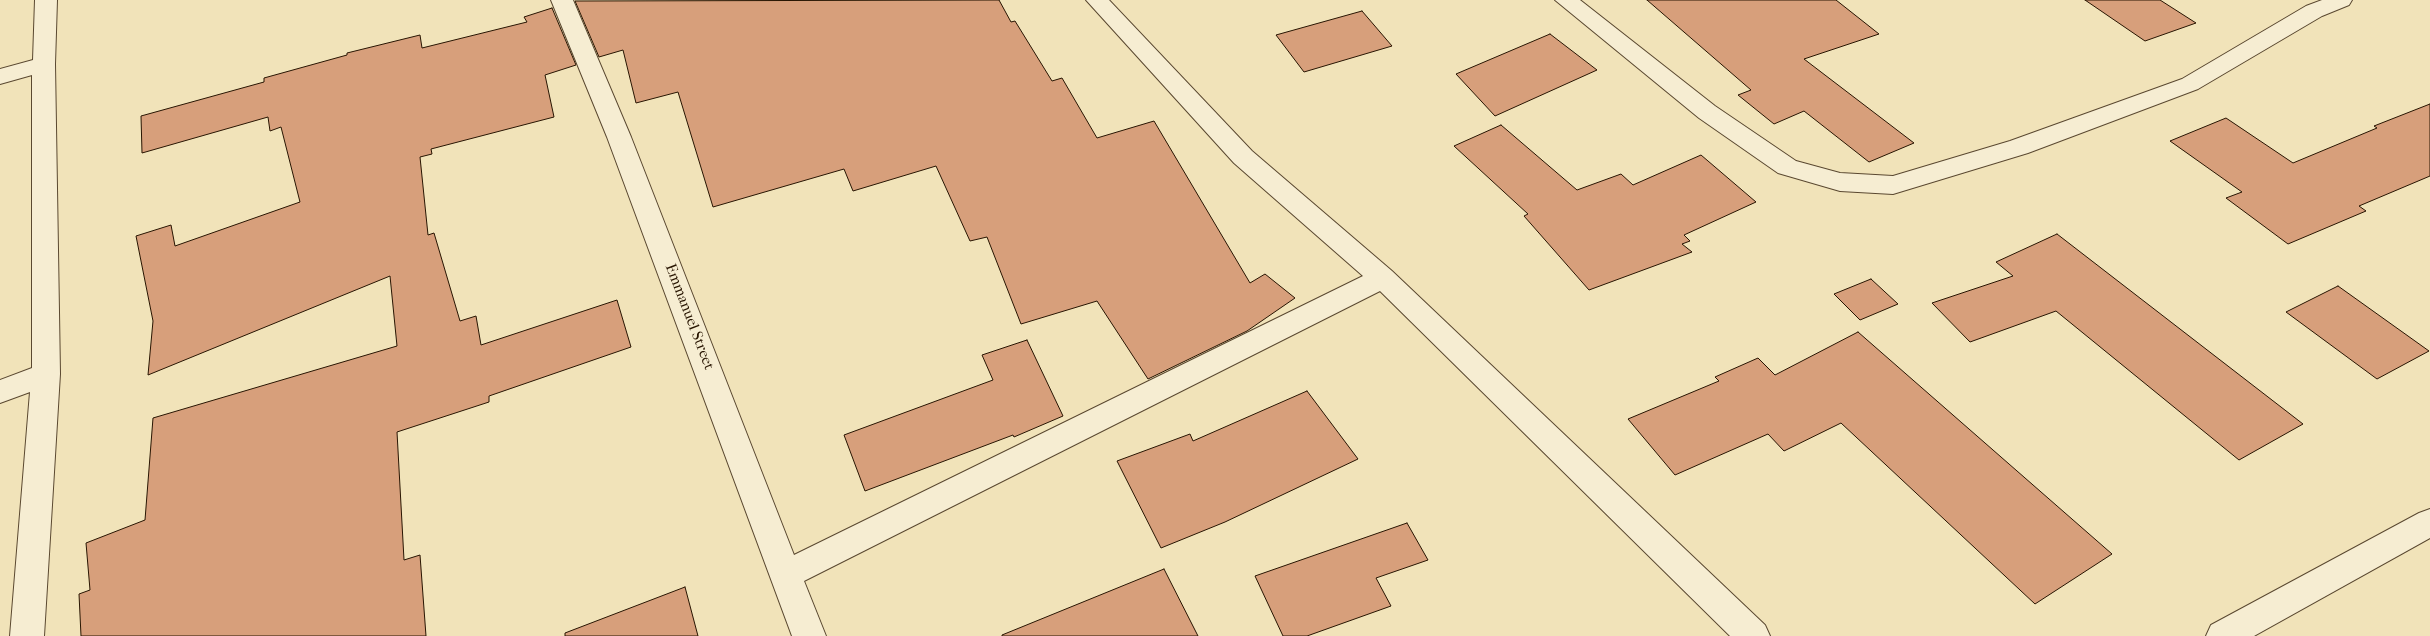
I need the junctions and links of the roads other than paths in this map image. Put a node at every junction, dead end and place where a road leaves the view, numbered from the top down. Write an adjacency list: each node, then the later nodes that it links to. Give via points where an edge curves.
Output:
1 (46, 0): 6 (street)
2 (562, 0): 12 (street, Emmanuel Street, via 619,137)
3 (1097, 0): 8 (street, via 1243,157)
4 (2340, 0): 5 (street, via 2314,11 2190,84 2019,147 1893,185 1840,182 1787,167 1707,112)
5 (1575, 2)
6 (44, 64): 7 (street); 9 (street)
7 (0, 77)
8 (1383, 278): 12 (street); 15 (street)
9 (46, 374): 10 (street); 13 (street)
10 (0, 392)
11 (2430, 522): 16 (street)
12 (786, 575): 14 (street, Emmanuel Street)
13 (28, 636)
14 (809, 636)
15 (1753, 636)
16 (2223, 636)

